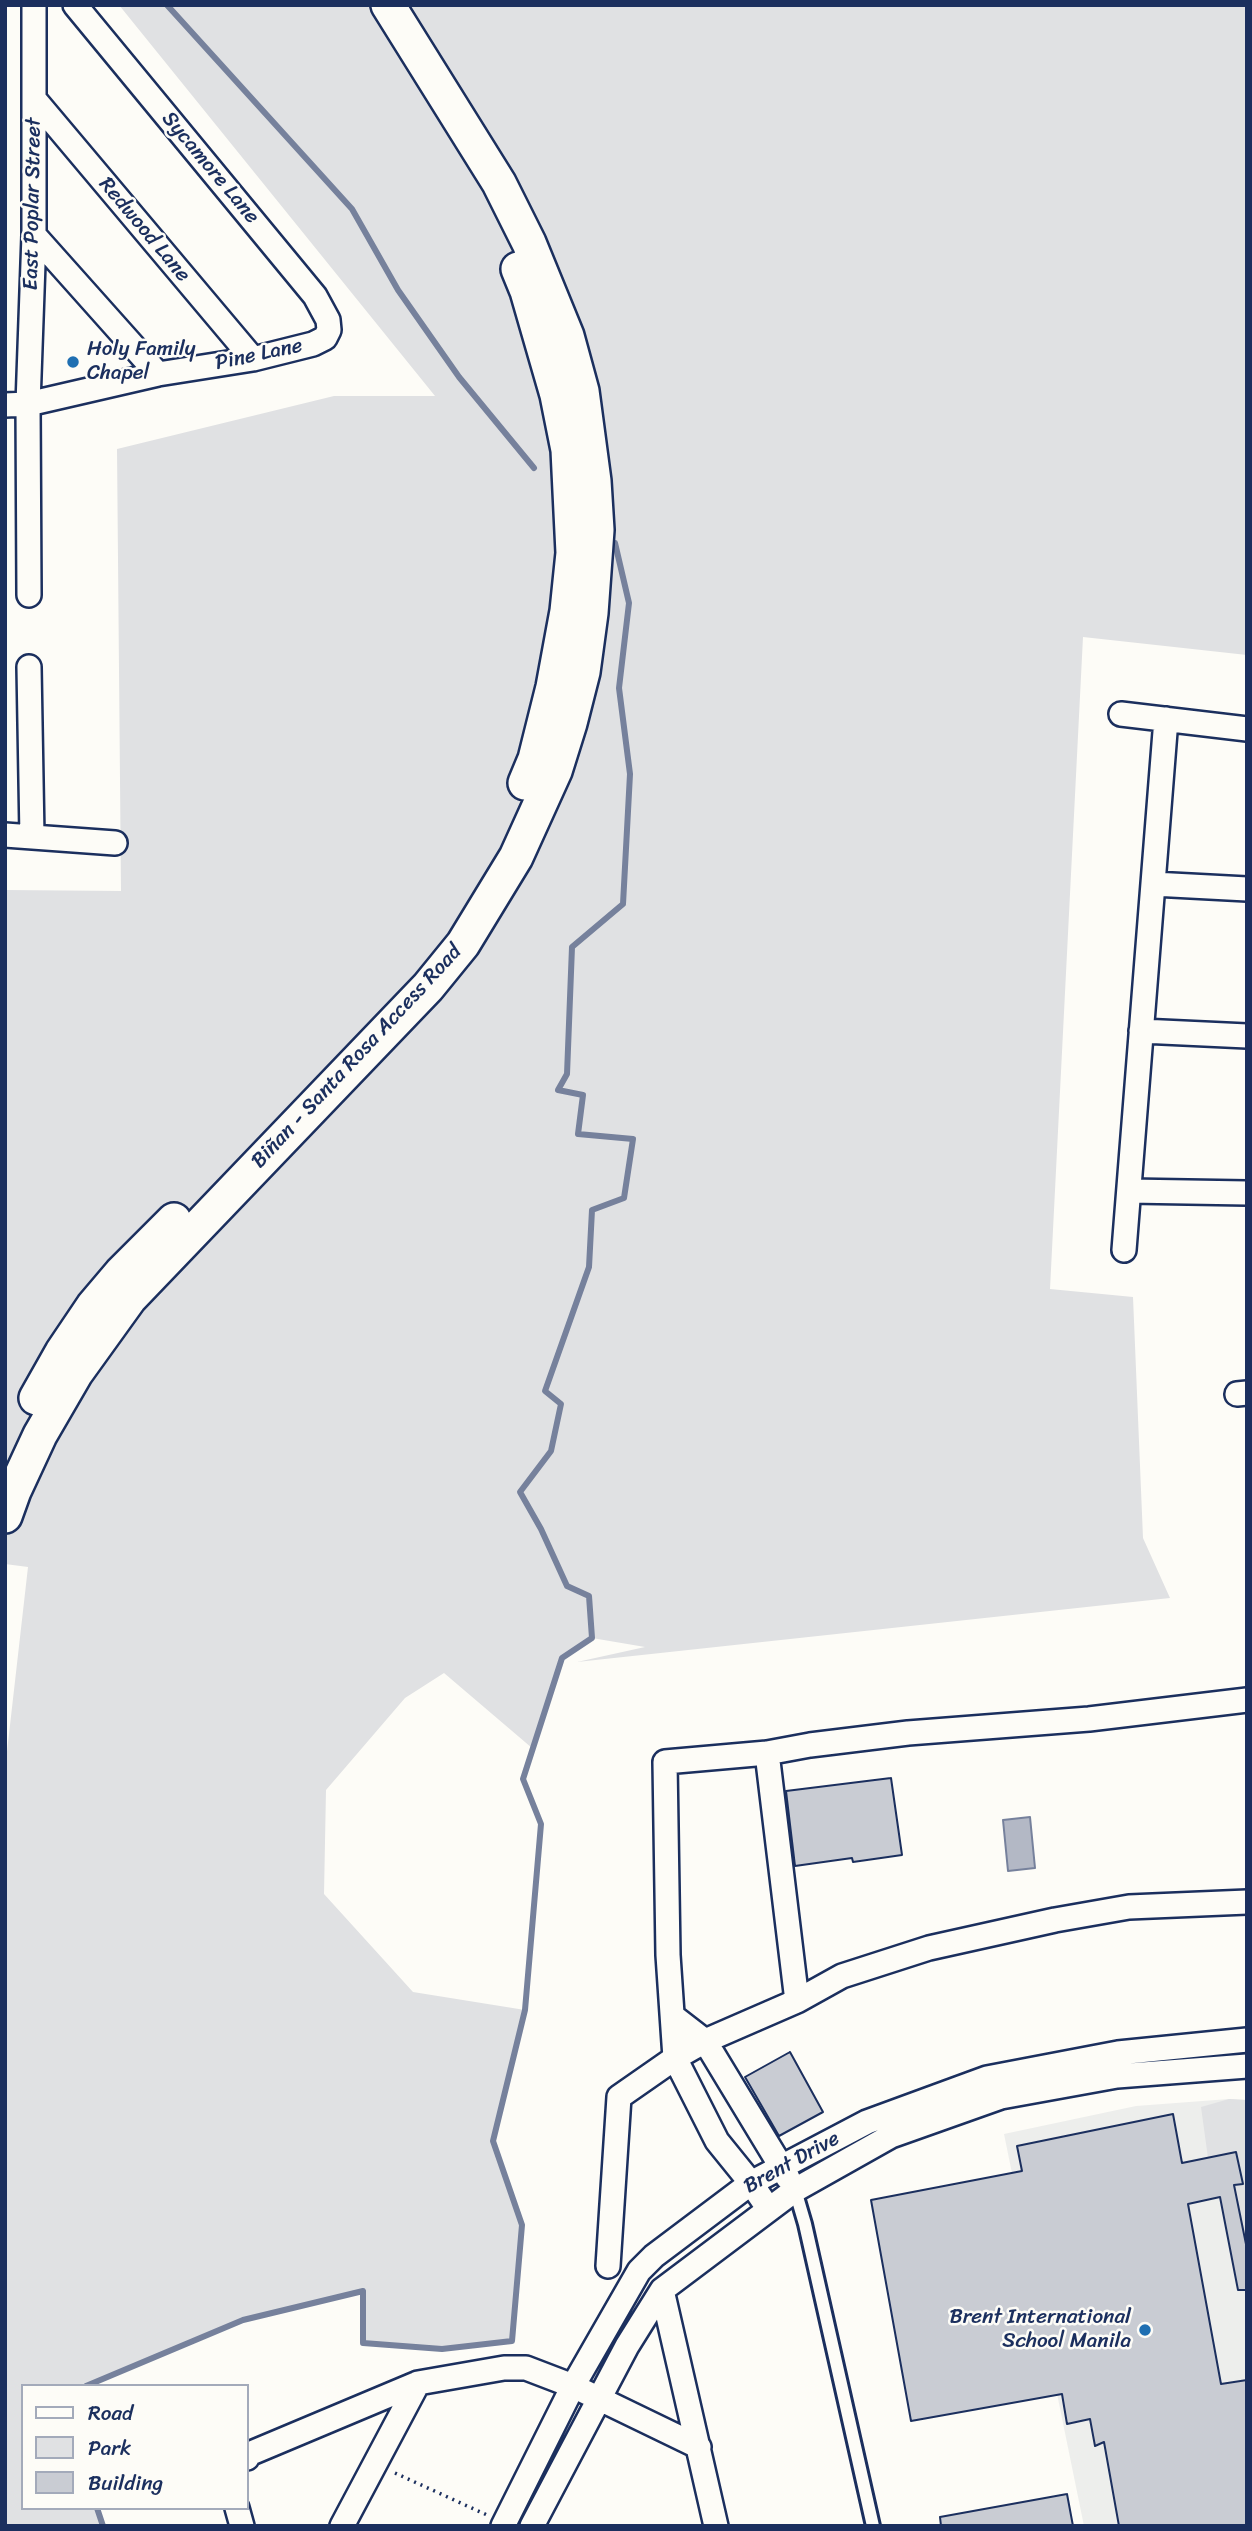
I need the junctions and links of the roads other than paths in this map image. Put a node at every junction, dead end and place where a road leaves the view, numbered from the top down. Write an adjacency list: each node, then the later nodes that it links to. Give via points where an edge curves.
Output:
1 (34, 5): 5 (street, East Poplar Street)
2 (75, 5): 7 (street, Sycamore Lane, via 315,296 329,325)
3 (362, 5): 12 (main road, Biñan - Santa Rosa Access Road, via 508,247)
4 (388, 5): 12 (main road, Biñan - Santa Rosa Access Road, via 499,183 529,243 567,336 582,391)
5 (35, 100): 6 (street, East Poplar Street); 8 (street, Redwood Lane)
6 (34, 235): 9 (street); 10 (street, East Poplar Street)
7 (325, 338): 8 (street, Pine Lane)
8 (253, 359): 9 (street, Pine Lane)
9 (158, 374): 10 (street, Pine Lane)
10 (28, 404): 11 (street, Pine Lane); 13 (street, East Poplar Street)
11 (5, 405)
12 (579, 449): 23 (main road, Biñan - Santa Rosa Access Road, via 567,611 535,759 495,850)
13 (30, 595)
14 (29, 667): 19 (street)
15 (1121, 714): 16 (street)
16 (1166, 719): 17 (street); 21 (street)
17 (1247, 729)
18 (5, 835): 19 (street)
19 (32, 837): 20 (street)
20 (115, 843)
21 (1153, 884): 22 (street); 24 (street)
22 (1247, 889)
23 (414, 984): 29 (main road, Biñan - Santa Rosa Access Road, via 121,1273 62,1352); 30 (main road, Biñan - Santa Rosa Access Road, via 130,1298 76,1373 40,1436)
24 (1142, 1031): 25 (street); 26 (street)
25 (1247, 1037)
26 (1129, 1191): 27 (street); 28 (street)
27 (1247, 1194)
28 (1124, 1250)
29 (5, 1460)
30 (5, 1516)
31 (1247, 1700): 32 (street, via 1089,1719 908,1733)
32 (767, 1754): 34 (street); 35 (street, via 665,1762 668,1955)
33 (1247, 1902): 34 (street, via 1129,1907 1055,1920 929,1948 842,1976)
34 (797, 2001): 37 (street)
35 (674, 2017): 37 (street); 38 (street)
36 (1247, 2040): 39 (street, Brent Drive)
37 (705, 2041): 38 (street); 41 (street)
38 (675, 2058): 42 (street, via 718,2141); 45 (street, via 619,2097)
39 (1117, 2064): 40 (street, Brent Drive); 41 (street, Brent Drive, via 987,2078 867,2122); 43 (street, Brent Drive, via 891,2136)
40 (1247, 2066)
41 (781, 2166): 42 (street, Brent Drive); 43 (street)
42 (751, 2183): 44 (street); 48 (street, Brent Drive, via 639,2272)
43 (795, 2190): 44 (street, Brent Drive); 56 (lane)
44 (768, 2208): 46 (street, Brent Drive)
45 (608, 2266)
46 (662, 2290): 49 (street, Brent Drive); 50 (street)
47 (418, 2383): 48 (street, via 526,2368); 51 (street); 54 (street)
48 (573, 2386): 49 (street); 53 (street, Brent Drive)
49 (599, 2398): 50 (street); 55 (street, Brent Drive)
50 (699, 2447): 52 (street)
51 (248, 2456)
52 (711, 2520)
53 (504, 2525)
54 (342, 2526)
55 (532, 2526)
56 (873, 2526)

